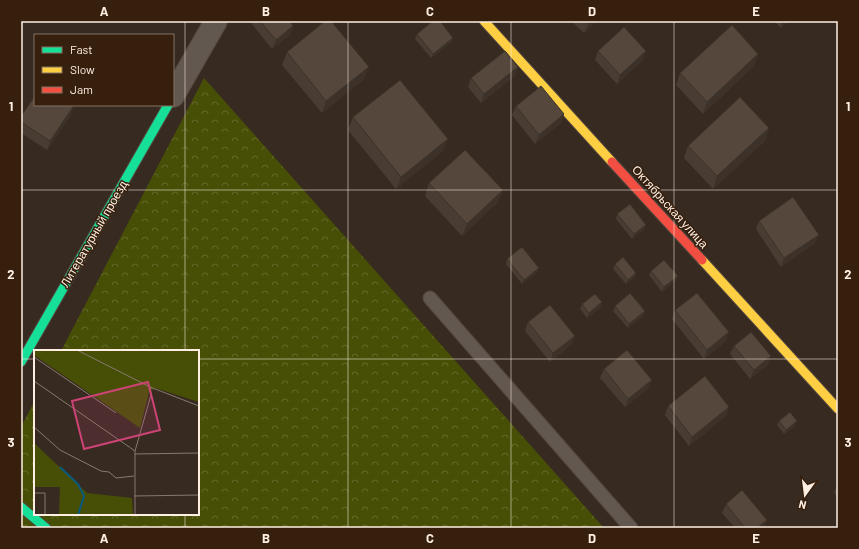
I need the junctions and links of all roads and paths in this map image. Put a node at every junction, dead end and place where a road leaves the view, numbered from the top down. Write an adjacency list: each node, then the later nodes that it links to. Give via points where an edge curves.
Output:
1 (216, 21): 3 (street)
2 (484, 21): 7 (street, Октябрьская улица)
3 (174, 94)
4 (167, 106): 6 (street, Литературный проезд)
5 (430, 298): 10 (lane)
6 (21, 362)
7 (838, 409)
8 (21, 507): 9 (street)
9 (46, 528)
10 (631, 528)

